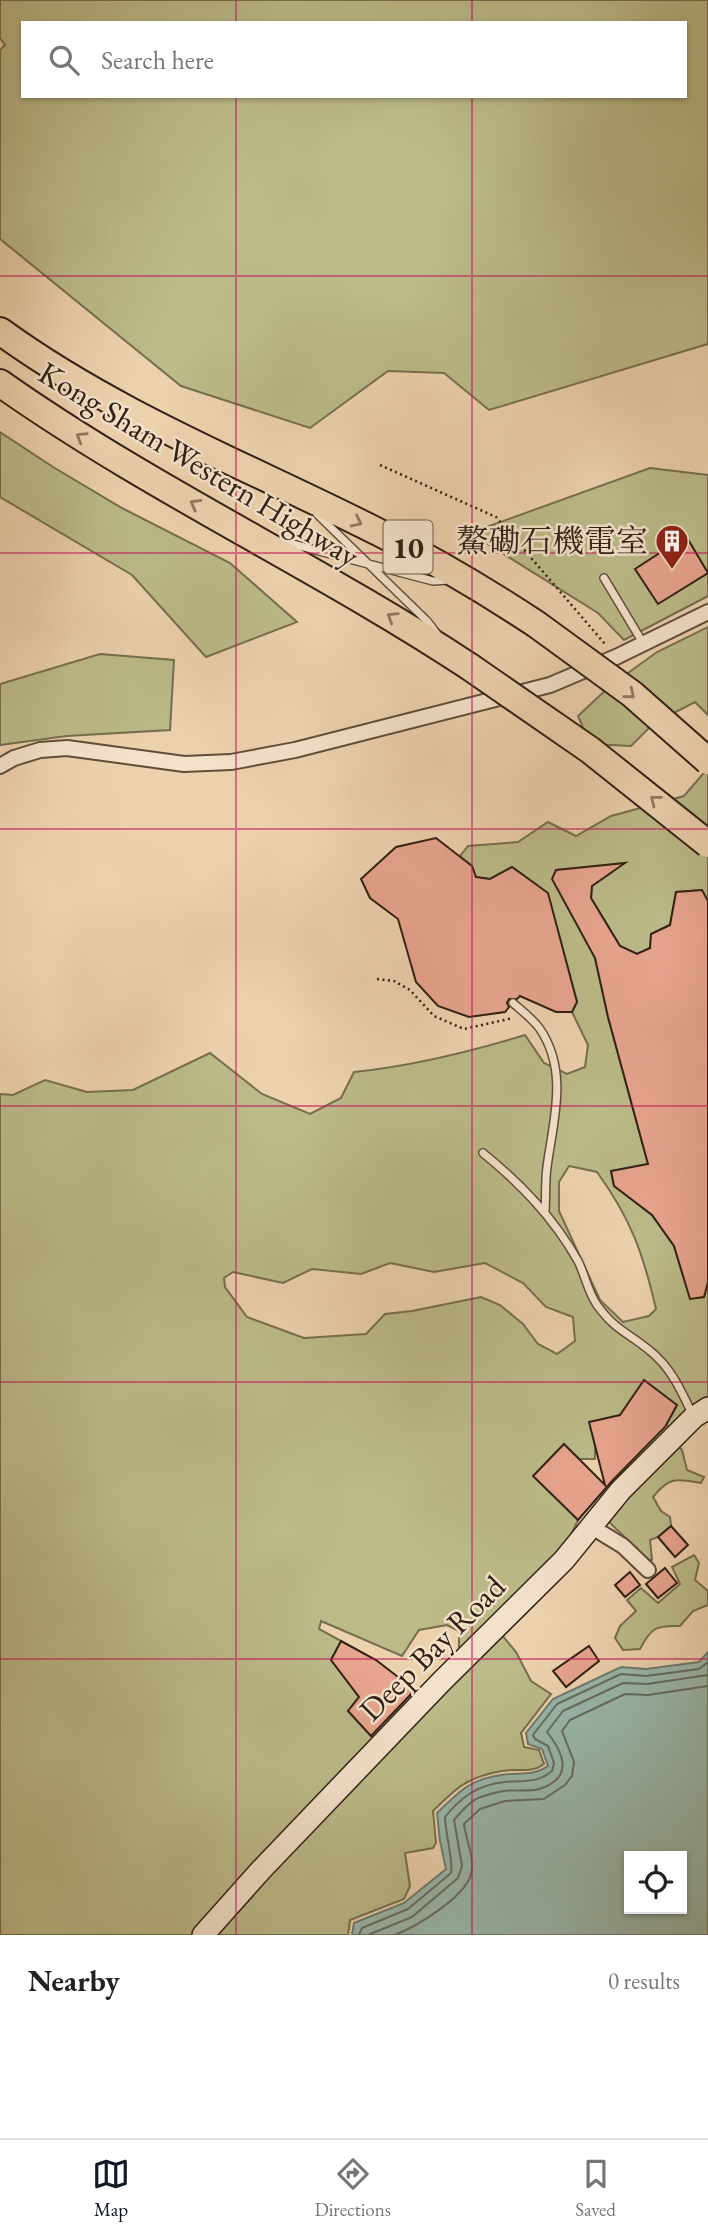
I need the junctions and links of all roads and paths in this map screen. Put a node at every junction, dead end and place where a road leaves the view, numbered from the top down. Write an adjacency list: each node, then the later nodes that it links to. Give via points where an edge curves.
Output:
1 (0, 331): 4 (highway, Kong Sham Western Highway / 10, via 100,396)
2 (0, 383): 5 (highway, Kong Sham Western Highway / 10, one-way to 2, via 96,446)
3 (380, 465): 11 (path, via 496,517)
4 (284, 486): 6 (lane); 8 (highway, Kong Sham Western Highway / 10, one-way to 8)
5 (251, 535): 6 (lane); 12 (highway, Kong Sham Western Highway / 10, one-way to 5)
6 (366, 563): 8 (lane, via 433,580); 12 (lane)
7 (604, 578): 10 (lane)
8 (467, 581): 13 (highway, Kong Sham Western Highway / 10, one-way to 13, bridge, via 536,624 632,694)
9 (708, 612): 10 (street)
10 (643, 644): 11 (street)
11 (616, 657): 14 (street, via 550,685 231,762 184,764 67,747 40,750)
12 (466, 664): 15 (highway, 10, one-way to 12, bridge, via 590,750)
13 (708, 761)
14 (0, 766)
15 (708, 844)
16 (377, 979): 18 (path, via 410,990 434,1016 464,1030)
17 (513, 1003): 18 (lane)
18 (527, 1015): 20 (lane, via 553,1055 558,1088)
19 (483, 1153): 20 (lane)
20 (545, 1211): 21 (lane, via 579,1264 595,1303 615,1328 650,1351)
21 (701, 1413): 22 (street, Deep Bay Road, via 621,1490)
22 (592, 1527): 23 (street, via 623,1546); 24 (street, Deep Bay Road)
23 (648, 1570)
24 (203, 1935)

